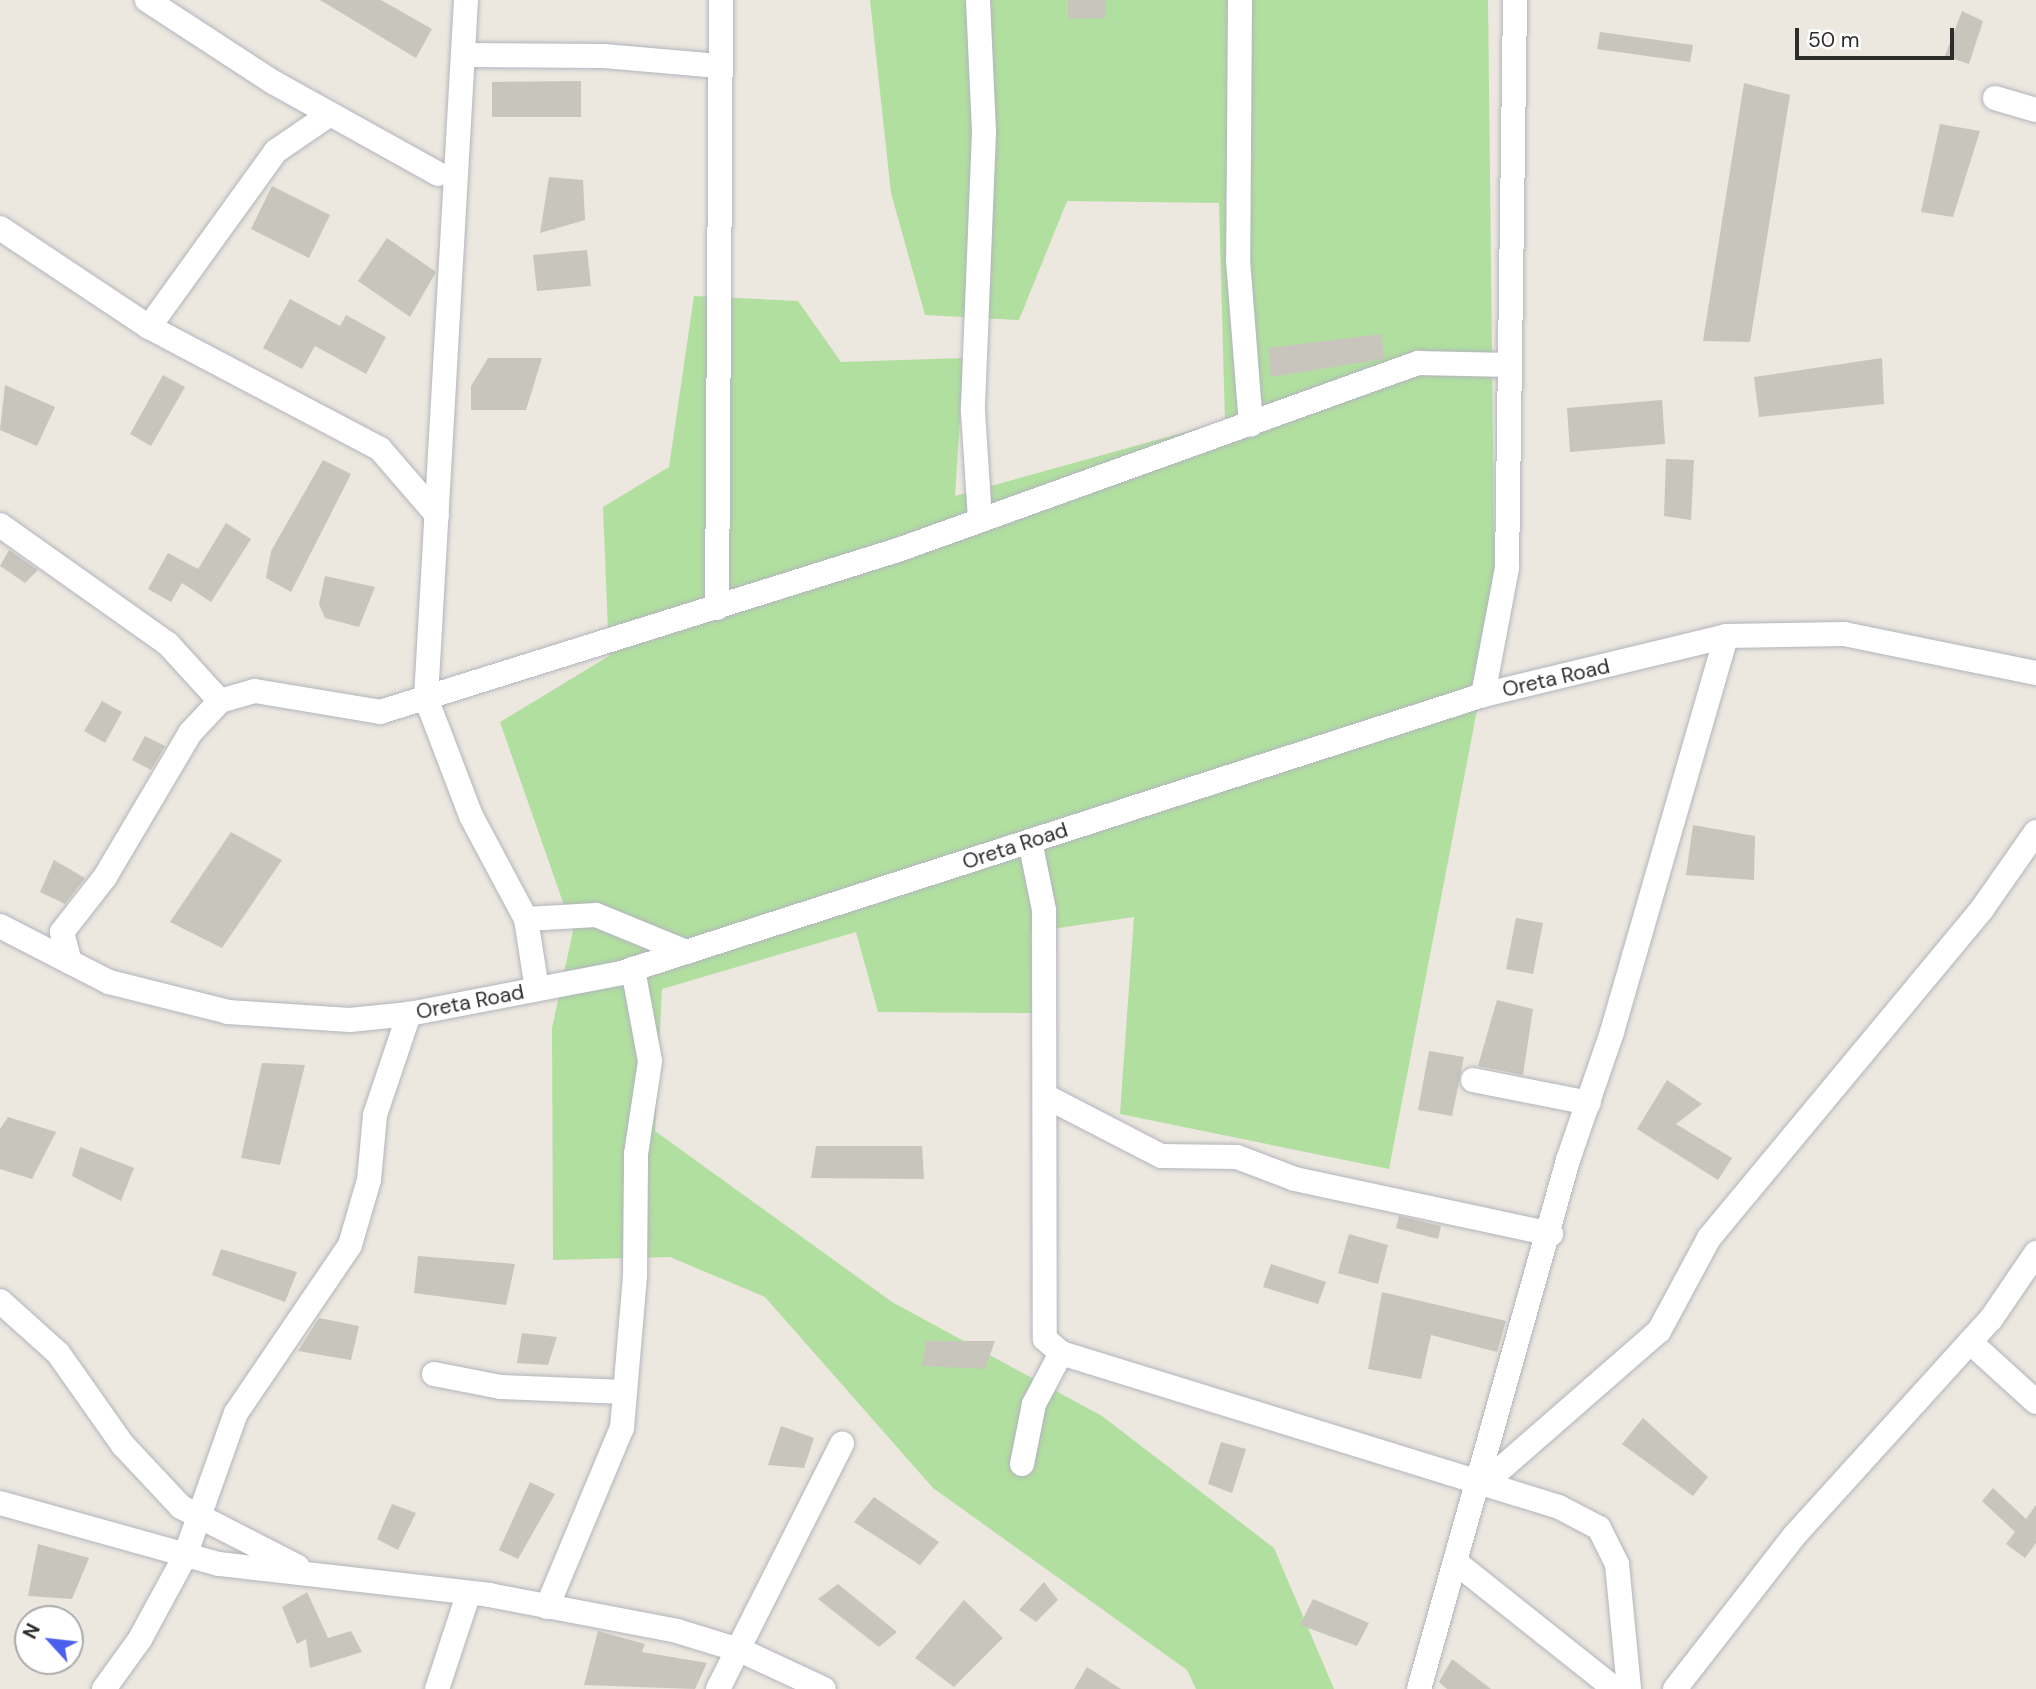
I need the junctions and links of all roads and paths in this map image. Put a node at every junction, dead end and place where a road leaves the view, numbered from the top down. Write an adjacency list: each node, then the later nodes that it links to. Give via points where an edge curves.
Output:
1 (147, 0): 11 (street)
2 (466, 0): 7 (street)
3 (721, 0): 8 (street)
4 (978, 0): 18 (street, via 984,132 973,411)
5 (1240, 0): 16 (street, via 1238,260)
6 (1515, 0): 15 (street)
7 (464, 55): 8 (street, via 604,56); 17 (street)
8 (719, 66): 20 (street)
9 (1995, 99): 10 (street)
10 (2036, 110)
11 (330, 114): 12 (street); 14 (street, via 276,151)
12 (438, 174)
13 (0, 228): 14 (street)
14 (149, 327): 17 (street, via 380,449)
15 (1510, 365): 16 (street, via 1418,363); 23 (street, via 1507,568)
16 (1251, 424): 18 (street)
17 (437, 515): 24 (street)
18 (980, 520): 20 (street)
19 (0, 525): 25 (street, via 168,644)
20 (717, 608): 24 (street)
21 (1726, 636): 22 (street, Oreta Road, via 1844,634); 23 (street, Oreta Road); 37 (street)
22 (2036, 673)
23 (1483, 695): 27 (street, Oreta Road)
24 (426, 698): 25 (street, via 380,712 255,691); 28 (street, via 471,816)
25 (220, 701): 31 (street, via 190,733 106,877 62,932)
26 (2036, 832): 48 (street, via 1982,909 1709,1238 1659,1331)
27 (1030, 841): 30 (street, Oreta Road); 36 (street, via 1044,910)
28 (526, 919): 30 (street, via 596,915); 33 (street)
29 (0, 926): 31 (street, Oreta Road)
30 (686, 952): 32 (street, Oreta Road)
31 (70, 962): 34 (street, Oreta Road, via 109,982 228,1012 350,1020)
32 (633, 969): 33 (street, Oreta Road); 44 (street, via 650,1061 636,1154)
33 (537, 989): 34 (street, Oreta Road)
34 (409, 1014): 50 (street, via 375,1115 369,1180 350,1245 236,1413)
35 (1473, 1080): 37 (street)
36 (1045, 1096): 38 (street, via 1161,1156 1237,1157 1295,1180); 42 (street, via 1042,1330)
37 (1588, 1103): 38 (street)
38 (1551, 1234): 48 (street)
39 (2036, 1253): 41 (street)
40 (0, 1301): 50 (street, via 58,1353 123,1445)
41 (1970, 1342): 45 (street); 64 (street, via 1794,1536)
42 (1061, 1353): 47 (street, via 1034,1404); 48 (street)
43 (434, 1374): 44 (street, via 501,1387)
44 (625, 1392): 55 (street, via 618,1439)
45 (2036, 1402)
46 (842, 1444): 56 (street)
47 (1022, 1464)
48 (1480, 1487): 52 (street); 63 (street, via 1559,1507 1599,1528 1617,1564)
49 (0, 1503): 51 (street)
50 (194, 1518): 51 (street); 53 (street)
51 (186, 1556): 53 (street); 57 (street, via 141,1639)
52 (1459, 1565): 61 (street); 62 (street)
53 (317, 1576): 54 (street)
54 (468, 1595): 55 (street); 58 (street)
55 (547, 1607): 56 (street, via 677,1631)
56 (742, 1651): 59 (street); 60 (street)
57 (104, 1689)
58 (438, 1689)
59 (718, 1689)
60 (824, 1689)
61 (1419, 1689)
62 (1615, 1689)
63 (1629, 1689)
64 (1675, 1689)

